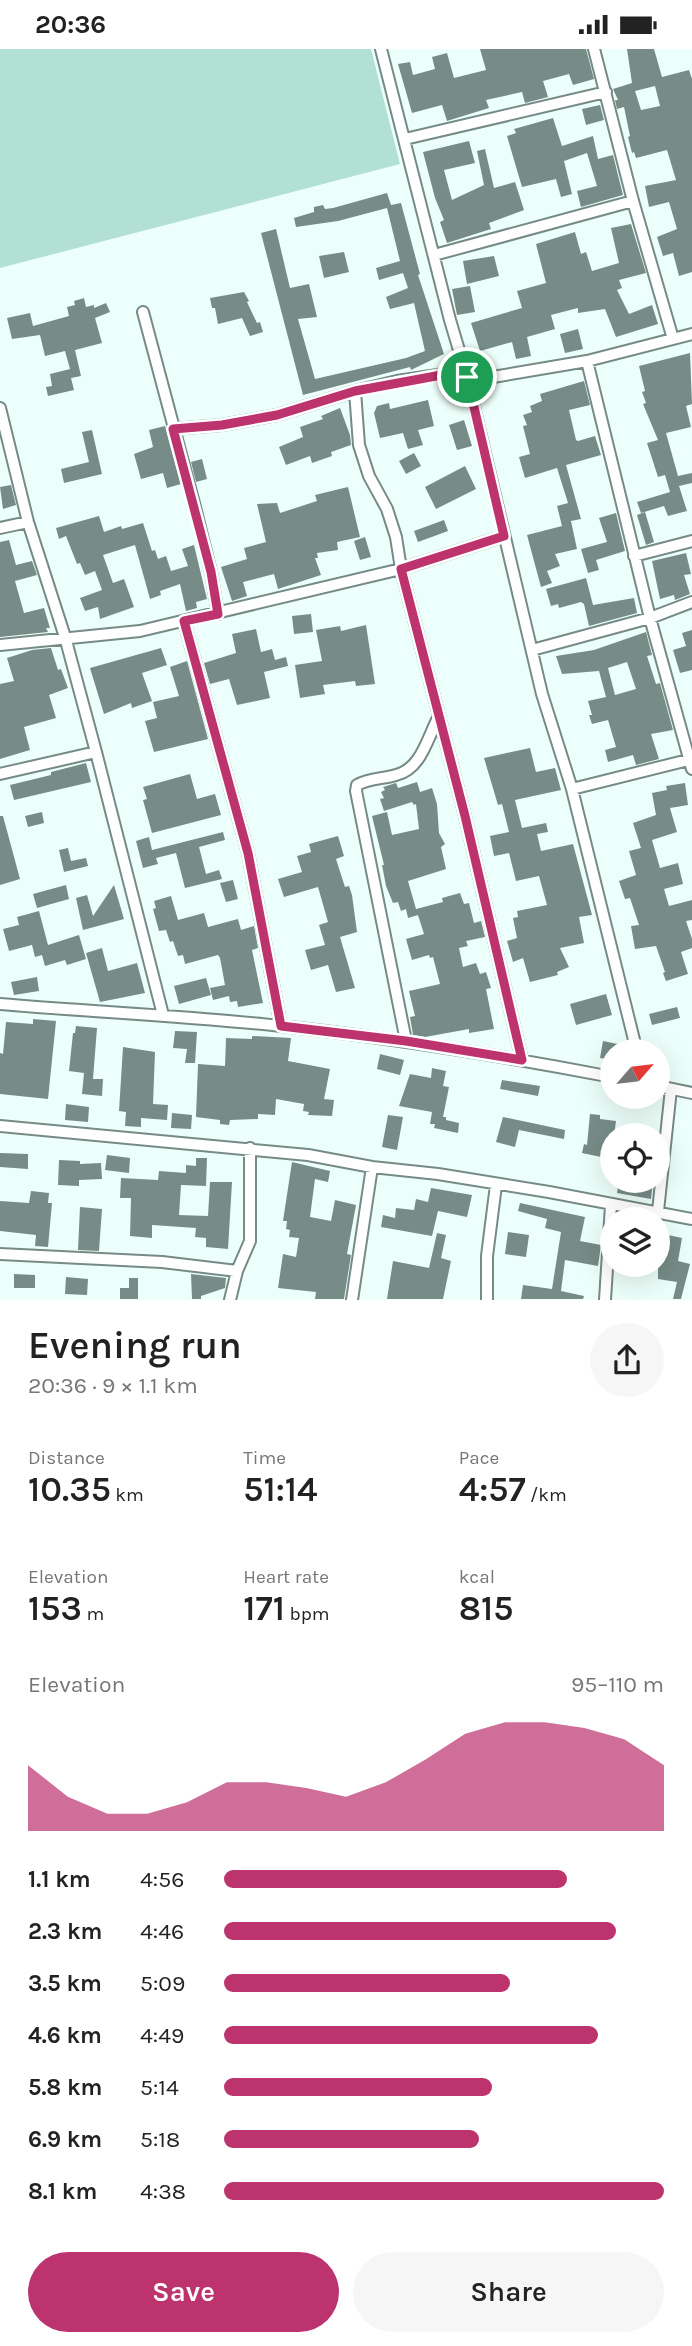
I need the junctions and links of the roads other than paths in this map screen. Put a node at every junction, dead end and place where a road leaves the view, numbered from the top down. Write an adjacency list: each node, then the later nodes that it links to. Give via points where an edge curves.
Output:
1 (382, 49): 4 (street)
2 (594, 49): 3 (street)
3 (606, 92): 4 (street); 5 (street)
4 (405, 138): 6 (street)
5 (634, 201): 6 (street); 9 (street)
6 (434, 255): 11 (street)
7 (143, 312): 14 (street)
8 (692, 334): 9 (street)
9 (673, 339): 10 (street)
10 (587, 361): 11 (street); 19 (street)
11 (467, 377): 12 (street, via 452,373); 17 (street)
12 (355, 391): 14 (street, via 277,415); 20 (street, via 359,445 387,509)
13 (0, 408): 15 (street)
14 (173, 429): 22 (street)
15 (28, 522): 16 (street); 25 (street)
16 (0, 528)
17 (504, 536): 20 (street); 27 (street)
18 (692, 541): 19 (street)
19 (634, 556): 23 (street)
20 (401, 569): 22 (street); 28 (street)
21 (692, 602): 23 (street)
22 (218, 614): 24 (street)
23 (650, 618): 27 (street); 30 (street)
24 (184, 621): 25 (street, via 125,634); 35 (street, via 248,853)
25 (65, 637): 26 (street); 29 (street)
26 (0, 645)
27 (533, 650): 32 (street, via 541,694)
28 (438, 718): 37 (street, via 409,771 366,780 356,791); 38 (street)
29 (96, 752): 31 (street); 34 (street)
30 (691, 762): 32 (street)
31 (0, 774)
32 (572, 789): 36 (street)
33 (0, 1004): 34 (street)
34 (163, 1015): 35 (street)
35 (281, 1026): 37 (street)
36 (634, 1039)
37 (406, 1041): 38 (street)
38 (522, 1060): 39 (street)
39 (600, 1075)
40 (671, 1089): 41 (street); 48 (street)
41 (692, 1093)
42 (0, 1126): 43 (street)
43 (250, 1148): 44 (street); 52 (street, via 250,1241)
44 (372, 1167): 45 (street); 54 (street)
45 (496, 1185): 46 (street); 55 (street)
46 (611, 1205): 47 (street); 56 (street)
47 (627, 1207)
48 (658, 1207)
49 (670, 1214): 50 (street)
50 (692, 1219)
51 (0, 1254): 52 (street, via 162,1262)
52 (237, 1271): 53 (street)
53 (230, 1300)
54 (352, 1300)
55 (487, 1300)
56 (605, 1300)

